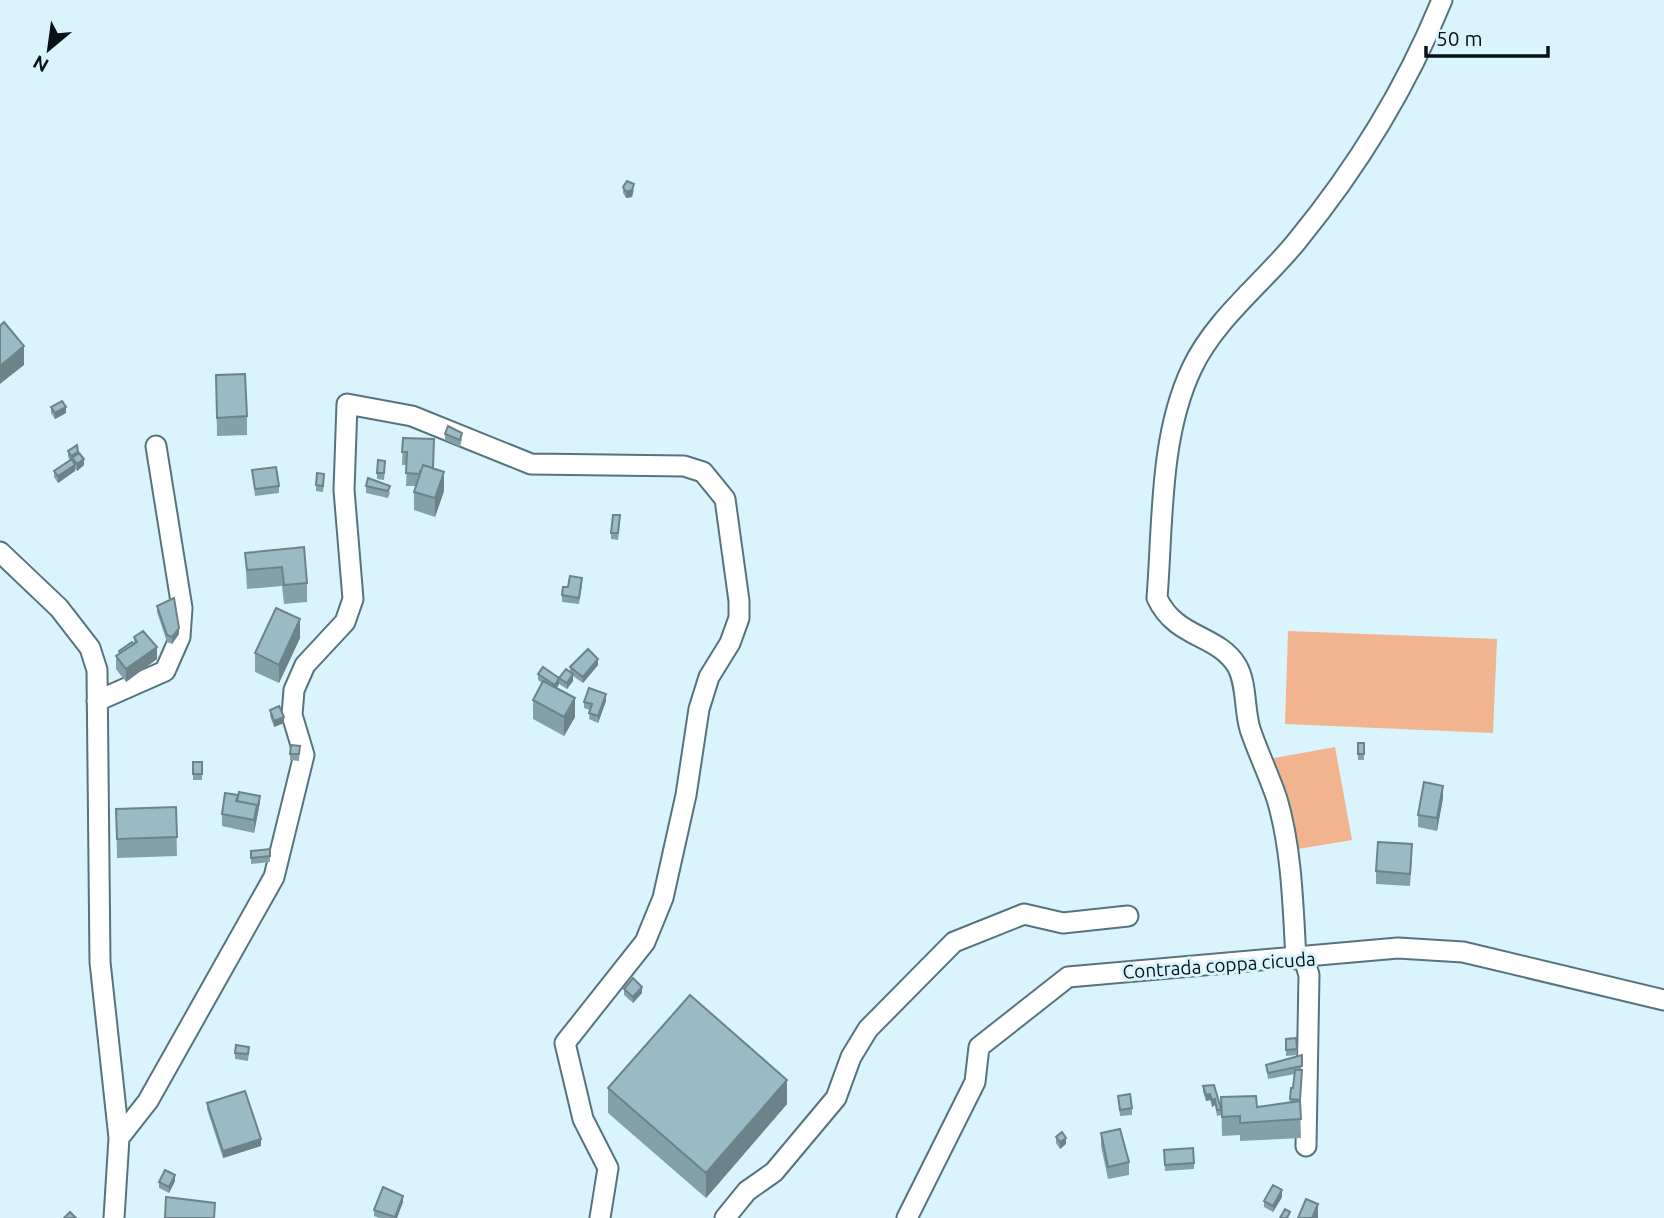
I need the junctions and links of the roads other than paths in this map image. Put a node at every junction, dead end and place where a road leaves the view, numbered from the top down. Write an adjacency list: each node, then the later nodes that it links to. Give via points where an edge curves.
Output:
1 (1442, 0): 6 (street, via 1410,71 1334,196 1212,336 1192,367 1171,437 1157,598 1176,625 1220,649 1238,668 1250,727 1278,802)
2 (156, 446): 4 (street, via 182,608 180,637 165,671)
3 (0, 552): 4 (street, via 42,590 90,648 97,670)
4 (97, 701): 8 (street, via 100,961)
5 (1128, 916): 12 (street, via 1063,923 1024,914 954,942 868,1029 851,1057 836,1098 774,1172 747,1191)
6 (1300, 959): 7 (street, Contrada coppa cicuda, via 1398,948 1463,953); 9 (street, via 1309,975); 13 (street, Contrada coppa cicuda, via 1068,977 979,1047 975,1082)
7 (1664, 1000)
8 (119, 1138): 10 (street); 11 (street, via 148,1101 274,877 304,755 292,715 294,690 305,665 345,622 353,599 344,490 347,404 412,416 531,464 684,466 703,472 725,499 739,618 709,677 699,709 663,898 645,942 565,1043 583,1119 608,1168)
9 (1306, 1146)
10 (114, 1218)
11 (600, 1218)
12 (725, 1218)
13 (907, 1218)

